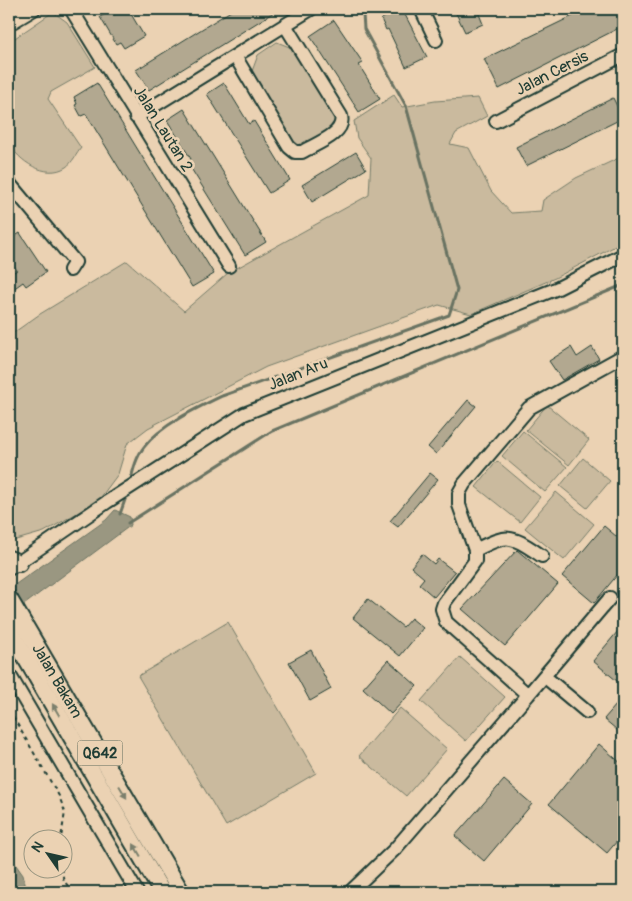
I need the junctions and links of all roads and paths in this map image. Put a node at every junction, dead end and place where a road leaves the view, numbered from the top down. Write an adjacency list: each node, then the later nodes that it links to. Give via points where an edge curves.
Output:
1 (34, 9): 5 (street)
2 (70, 9): 10 (street, Jalan Lautan 2)
3 (311, 9): 6 (street)
4 (421, 9): 7 (street)
5 (9, 24)
6 (285, 25): 9 (street); 9 (street, via 341,116 340,130 302,152 295,152)
7 (436, 40)
8 (623, 55): 11 (street, Jalan Cersis)
9 (235, 56): 10 (street)
10 (136, 117): 14 (street, Jalan Lautan 2)
11 (496, 120)
12 (9, 183): 15 (street, via 75,262)
13 (623, 254): 19 (street, Jalan Aru, via 550,292 244,414)
14 (229, 266)
15 (70, 270)
16 (623, 356): 17 (street, via 530,408 464,484 459,493 459,505)
17 (475, 550): 18 (street, via 501,537 521,542); 25 (street, via 474,565 444,603 442,609 446,622)
18 (542, 556)
19 (12, 564)
20 (610, 598): 24 (street)
21 (9, 599): 33 (main road, Jalan Bakam / Q642, one-way to 33)
22 (9, 629): 32 (main road, Jalan Bakam / Q642, one-way to 22)
23 (9, 674): 31 (street)
24 (544, 676): 25 (street); 27 (street)
25 (528, 695): 34 (street, via 395,849)
26 (9, 710): 28 (path, via 59,796 65,812)
27 (587, 712)
28 (63, 828)
29 (63, 878): 30 (path)
30 (73, 892)
31 (137, 892)
32 (162, 892)
33 (181, 892)
34 (350, 892)

